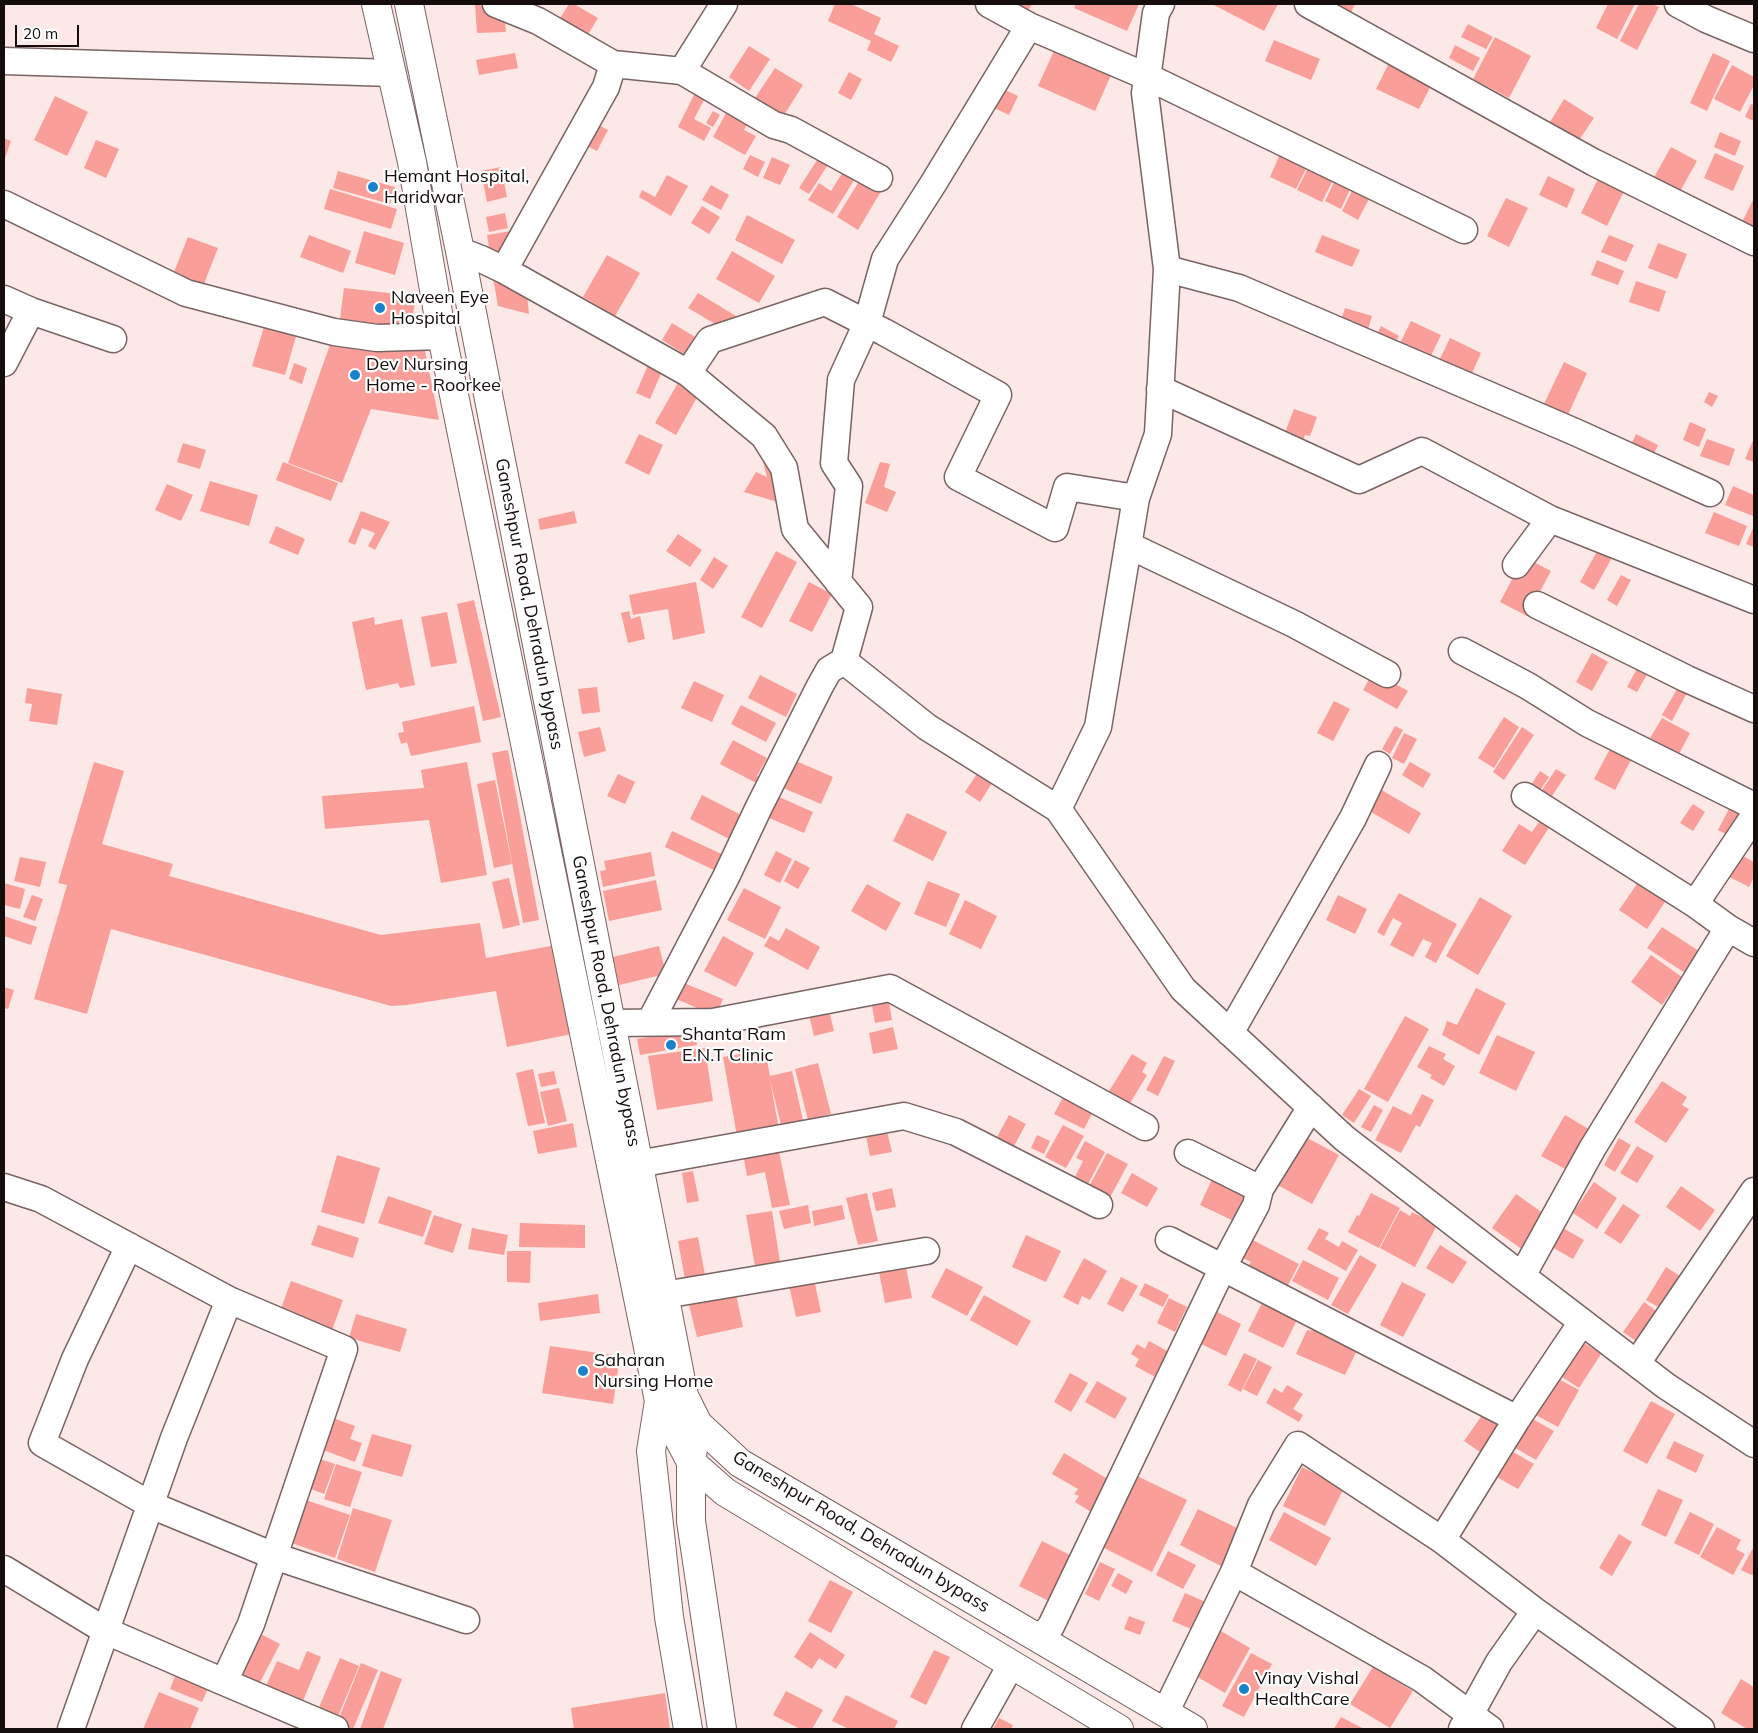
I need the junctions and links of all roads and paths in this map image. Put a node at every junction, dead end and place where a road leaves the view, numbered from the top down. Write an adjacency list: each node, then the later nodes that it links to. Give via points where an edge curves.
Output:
1 (376, 4): 14 (main road)
2 (409, 4): 20 (main road, Ganeshpur Road, Dehradun bypass)
3 (496, 4): 12 (street, via 538,21)
4 (724, 4): 13 (street)
5 (990, 4): 9 (street)
6 (1160, 4): 15 (street)
7 (1308, 4): 19 (street, via 1593,162)
8 (1678, 4): 10 (street)
9 (1029, 26): 15 (street); 25 (street, via 884,259)
10 (1754, 39)
11 (4, 61): 14 (street)
12 (613, 64): 13 (street); 22 (street, via 606,87)
13 (682, 71): 16 (street, via 774,125 791,130)
14 (392, 73): 26 (main road, via 412,162)
15 (1148, 77): 18 (street); 21 (street, via 1145,93)
16 (879, 178)
17 (4, 204): 26 (street, via 186,293 334,332 377,338)
18 (1464, 230)
19 (1754, 242)
20 (460, 251): 22 (street); 52 (main road, Ganeshpur Road, Dehradun bypass)
21 (1167, 269): 30 (street); 31 (street, via 1239,288 1566,428)
22 (504, 270): 29 (street)
23 (4, 299): 24 (street)
24 (31, 311): 27 (street); 28 (street)
25 (866, 323): 29 (street, via 825,302 710,340); 32 (street, via 998,395 958,477 1055,528 1067,487); 36 (street, via 841,380 834,463 849,486)
26 (442, 336): 71 (main road)
27 (113, 339)
28 (4, 363)
29 (688, 373): 36 (street, via 764,436 784,468 795,529)
30 (1160, 389): 32 (street, via 1158,434); 33 (street, via 1359,480 1422,451)
31 (1710, 494)
32 (1136, 498): 34 (street)
33 (1550, 519): 35 (street); 37 (street)
34 (1128, 545): 41 (street, via 1294,624); 46 (street, via 1098,727)
35 (1516, 565)
36 (838, 582): 40 (street, via 859,607)
37 (1754, 600)
38 (1536, 605): 42 (street)
39 (1462, 651): 45 (street, via 1528,686 1587,723)
40 (844, 661): 46 (street, via 927,727); 51 (street, via 829,670 820,686)
41 (1387, 674)
42 (1754, 709)
43 (1378, 765): 53 (street, via 1353,818)
44 (1525, 796): 48 (street)
45 (1754, 806)
46 (1058, 809): 53 (street, via 1183,990)
47 (1754, 816): 48 (street)
48 (1696, 904): 49 (street)
49 (1728, 928): 50 (street); 66 (street, via 1592,1149)
50 (1754, 943)
51 (650, 1022): 52 (street); 55 (street, via 714,1022 890,988)
52 (610, 1023): 57 (main road, Ganeshpur Road, Dehradun bypass)
53 (1230, 1033): 54 (street)
54 (1311, 1107): 59 (street); 66 (street, via 1344,1138)
55 (1145, 1127)
56 (1188, 1153): 59 (street)
57 (638, 1164): 61 (street, via 904,1116 956,1132); 67 (main road, Ganeshpur Road, Dehradun bypass)
58 (4, 1187): 63 (street, via 41,1199)
59 (1260, 1189): 65 (street, via 1256,1205)
60 (1754, 1191): 70 (street)
61 (1099, 1205)
62 (1169, 1240): 65 (street)
63 (129, 1246): 68 (street); 76 (street, via 75,1359 42,1443)
64 (926, 1251): 67 (street)
65 (1223, 1267): 72 (street); 84 (street, via 1051,1626)
66 (1522, 1276): 69 (street)
67 (664, 1296): 73 (main road, Ganeshpur Road, Dehradun bypass, via 684,1396)
68 (229, 1300): 76 (street); 78 (street, via 344,1348)
69 (1582, 1322): 70 (street); 72 (street)
70 (1637, 1363): 74 (street)
71 (659, 1401): 75 (main road); 91 (main road, via 651,1452 669,1616)
72 (1517, 1419): 77 (street)
73 (698, 1424): 75 (main road); 84 (main road, Ganeshpur Road, Dehradun bypass, via 740,1462)
74 (1754, 1444)
75 (691, 1462): 85 (main road, via 724,1492); 92 (main road, via 691,1521)
76 (151, 1505): 78 (street); 83 (street)
77 (1442, 1540): 80 (street, via 1298,1445 1261,1505); 81 (street)
78 (274, 1556): 82 (street); 86 (street, via 251,1624)
79 (4, 1569): 83 (street)
80 (1234, 1572): 87 (street); 88 (street, via 1422,1679)
81 (1535, 1611): 88 (street, via 1498,1662); 96 (street)
82 (466, 1620)
83 (106, 1631): 86 (street); 89 (street)
84 (1040, 1639): 87 (main road, Ganeshpur Road, Dehradun bypass)
85 (1011, 1664): 93 (street); 94 (main road)
86 (224, 1682): 90 (street)
87 (1165, 1713): 95 (main road, Ganeshpur Road, Dehradun bypass)
88 (1474, 1725)
89 (71, 1729)
90 (335, 1729)
91 (688, 1729)
92 (722, 1729)
93 (975, 1729)
94 (1119, 1729)
95 (1193, 1729)
96 (1701, 1729)

